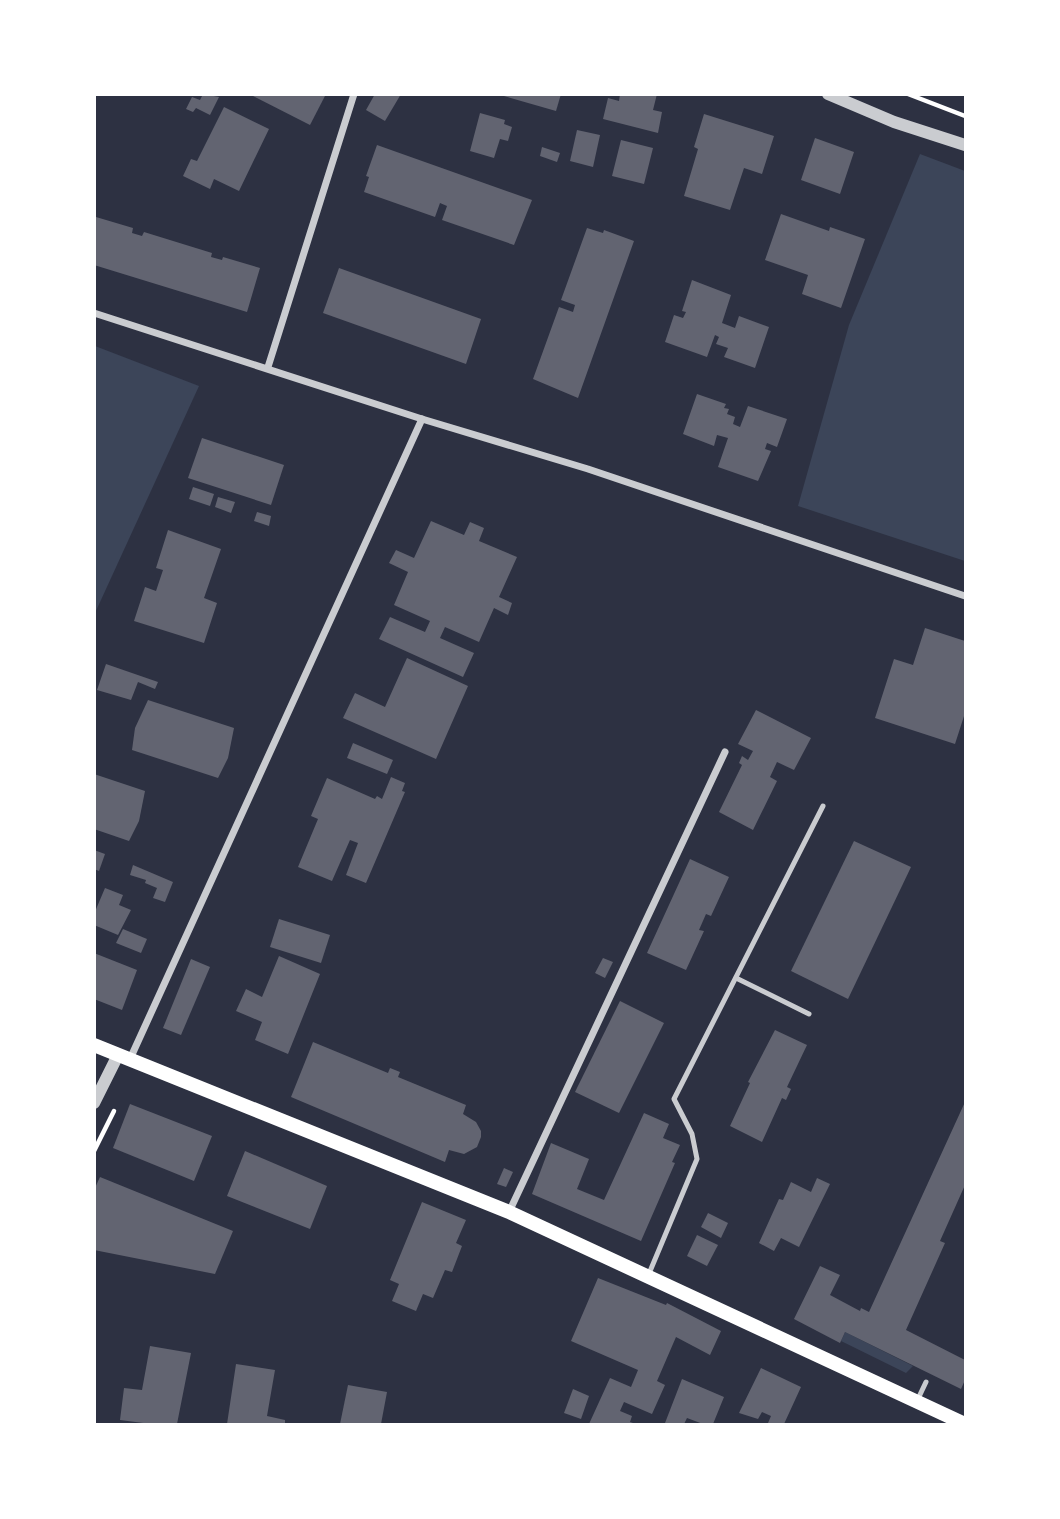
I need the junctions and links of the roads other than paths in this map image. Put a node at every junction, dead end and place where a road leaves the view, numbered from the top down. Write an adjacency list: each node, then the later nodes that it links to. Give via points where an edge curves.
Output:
1 (354, 94): 5 (street)
2 (828, 94): 3 (street)
3 (965, 145)
4 (94, 313): 5 (street)
5 (268, 367): 6 (street)
6 (422, 419): 7 (street, via 588,468); 13 (street)
7 (965, 596)
8 (725, 752): 15 (street)
9 (823, 806): 10 (lane)
10 (736, 978): 11 (lane); 16 (lane, via 674,1098 692,1134 697,1159)
11 (809, 1014)
12 (94, 1045): 13 (main road)
13 (124, 1057): 14 (street); 15 (main road)
14 (94, 1103)
15 (509, 1212): 16 (main road)
16 (648, 1276): 18 (main road)
17 (926, 1382): 18 (lane)
18 (917, 1401): 19 (main road)
19 (965, 1424)

